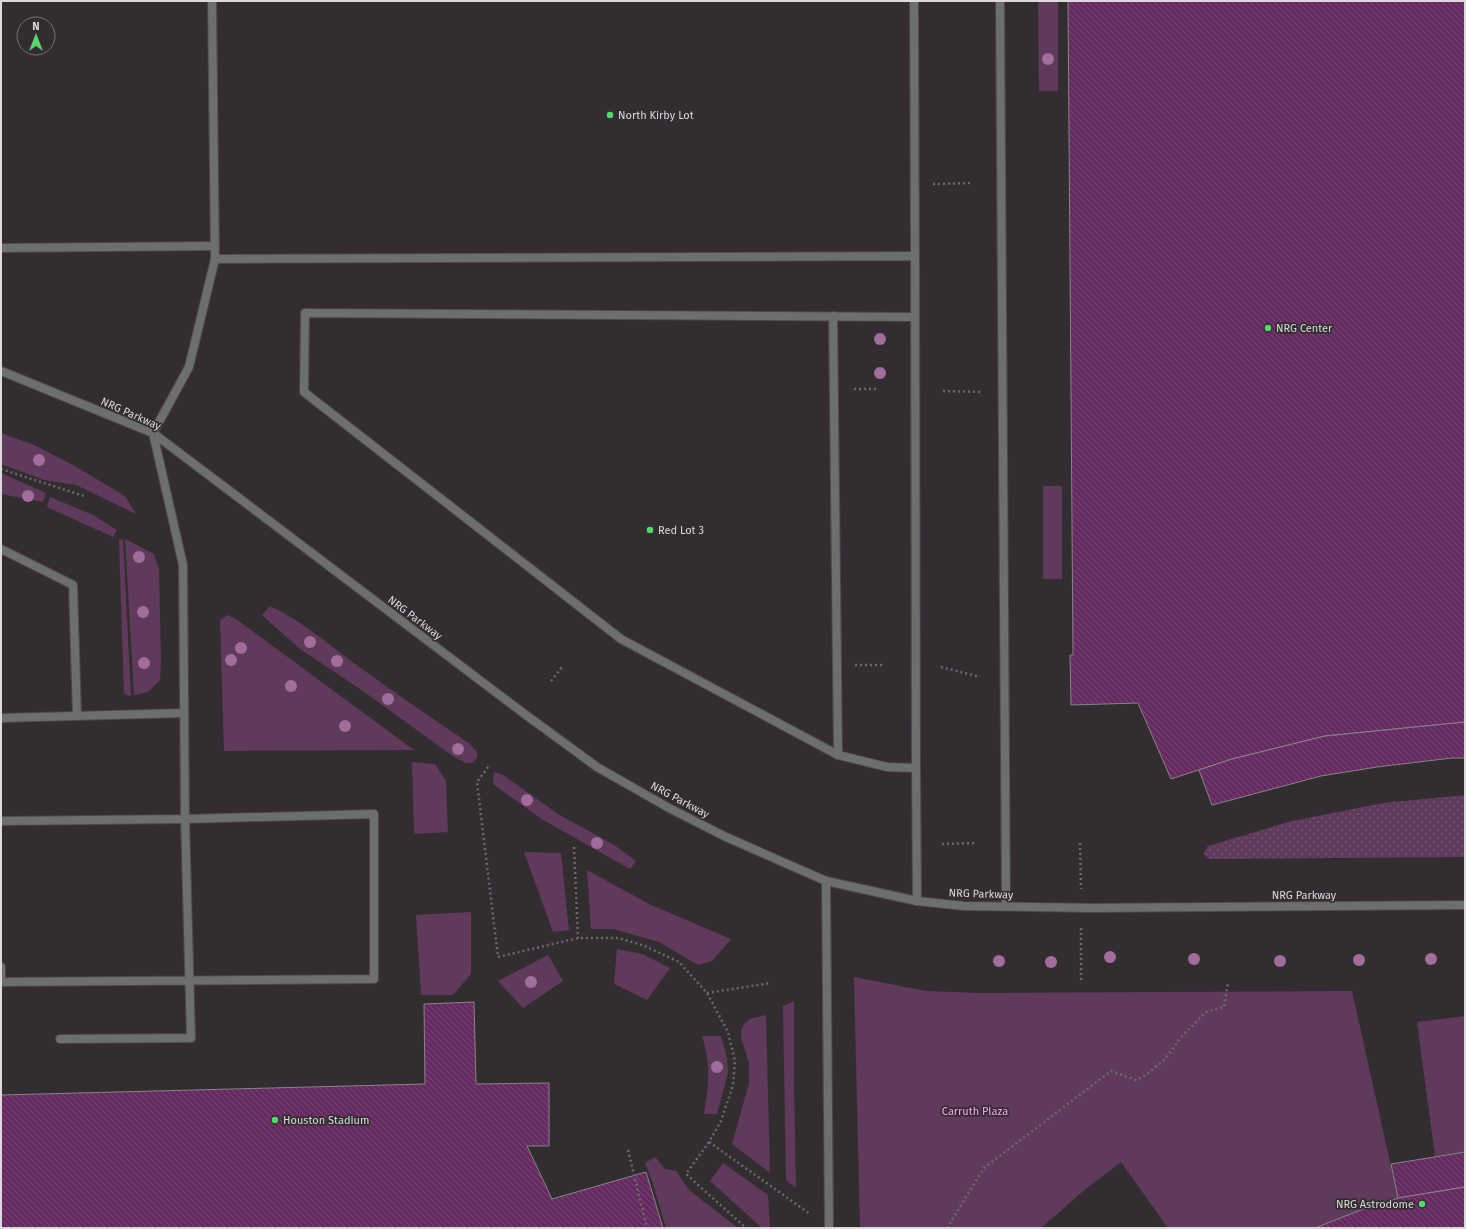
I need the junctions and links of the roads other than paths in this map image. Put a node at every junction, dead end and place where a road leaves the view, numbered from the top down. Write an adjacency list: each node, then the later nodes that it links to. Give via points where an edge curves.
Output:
1 (212, 1): 4 (lane)
2 (914, 1): 6 (lane)
3 (1000, 1): 23 (lane)
4 (215, 246): 5 (lane); 7 (lane)
5 (1, 248)
6 (915, 256): 7 (lane); 9 (lane)
7 (215, 259): 11 (lane, via 189,368)
8 (833, 316): 9 (lane); 16 (lane); 16 (lane, via 305,313 304,392 621,639)
9 (915, 317): 17 (lane)
10 (1, 371): 11 (lane, NRG Parkway)
11 (153, 433): 13 (lane, via 183,565); 20 (lane, NRG Parkway, via 519,711 597,767 726,837)
12 (1, 549): 14 (lane, via 73,585)
13 (184, 712): 14 (lane); 18 (lane)
14 (77, 716): 15 (lane)
15 (1, 718)
16 (838, 755): 17 (lane, via 887,767)
17 (916, 768): 21 (lane)
18 (185, 819): 19 (lane); 25 (lane); 25 (lane, via 374,814 374,979)
19 (1, 821)
20 (826, 881): 21 (lane, NRG Parkway); 27 (lane)
21 (917, 901): 23 (lane, NRG Parkway, via 964,906)
22 (1465, 905): 23 (lane, NRG Parkway, via 1091,908)
23 (1006, 906)
24 (1, 967): 25 (lane, via 1,982)
25 (190, 981): 26 (lane, via 192,1038)
26 (60, 1039)
27 (828, 1227)

